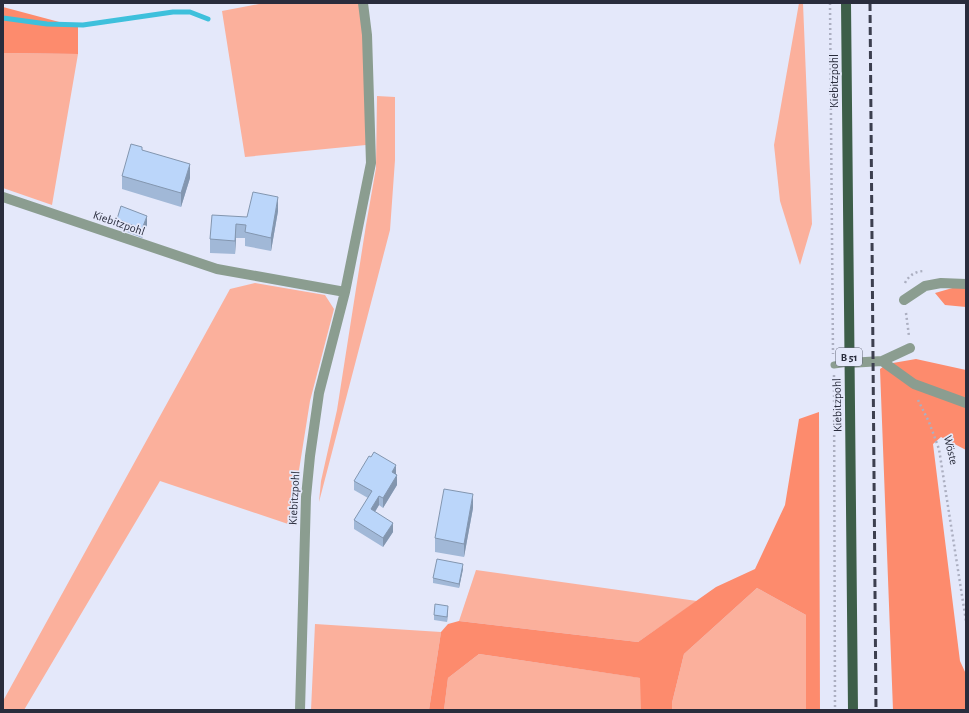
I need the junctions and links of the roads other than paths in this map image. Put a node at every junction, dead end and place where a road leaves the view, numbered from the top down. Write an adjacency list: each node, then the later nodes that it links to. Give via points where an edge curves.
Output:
1 (363, 3): 5 (street, Kiebitzpohl, via 367,35 371,163)
2 (846, 3): 9 (main road, Kiebitzpohl / B 51)
3 (3, 197): 5 (street, Kiebitzpohl, via 217,269)
4 (966, 284): 6 (street, via 941,283 925,286)
5 (345, 292): 12 (street, Kiebitzpohl, via 319,393 310,456 306,497)
6 (904, 300)
7 (910, 348): 8 (street)
8 (882, 361): 9 (street); 11 (street, via 914,384)
9 (849, 363): 10 (lane); 13 (main road, Kiebitzpohl / B 51)
10 (834, 365)
11 (966, 403)
12 (300, 710)
13 (853, 710)

